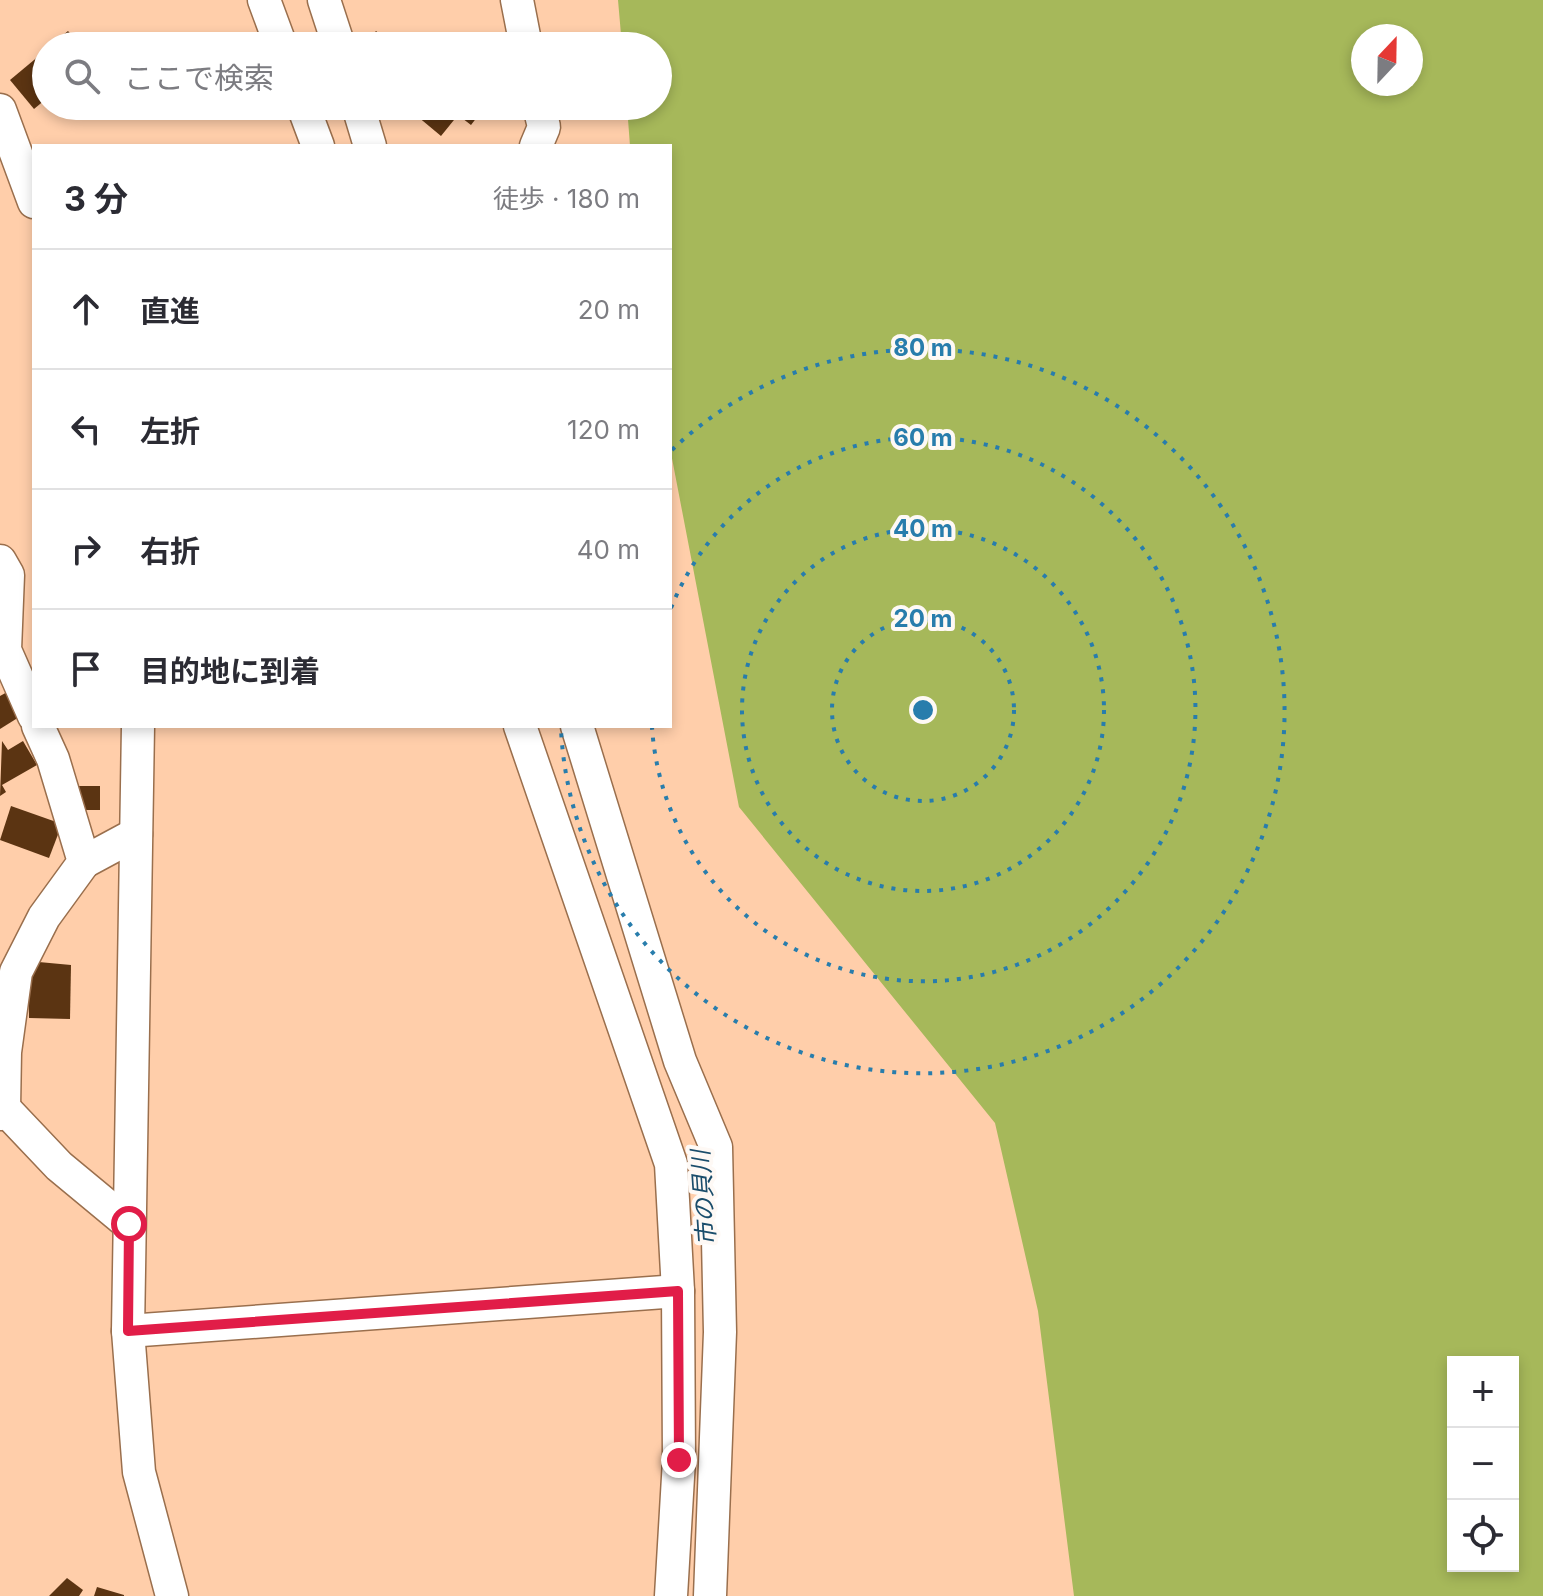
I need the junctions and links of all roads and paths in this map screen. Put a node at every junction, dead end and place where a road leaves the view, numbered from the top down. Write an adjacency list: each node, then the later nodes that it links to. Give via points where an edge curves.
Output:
1 (264, 0): 4 (street)
2 (324, 0): 5 (street)
3 (517, 0): 6 (street)
4 (276, 32)
5 (334, 32)
6 (523, 32)
7 (0, 110): 14 (street)
8 (308, 120): 11 (street)
9 (362, 120): 12 (street)
10 (542, 120): 13 (street)
11 (317, 144)
12 (369, 144)
13 (537, 144)
14 (32, 197)
15 (0, 561): 16 (street, via 8,575)
16 (2, 644): 17 (street)
17 (32, 712)
18 (39, 728): 23 (street)
19 (138, 728): 22 (street)
20 (521, 728): 26 (street, via 671,1164)
21 (578, 728): 30 (street, via 680,1061 716,1147 720,1332)
22 (136, 834): 23 (street); 25 (street)
23 (84, 862): 24 (street, via 44,917 16,972)
24 (2, 1099): 25 (street, via 59,1166)
25 (129, 1224): 27 (street)
26 (678, 1291): 27 (street); 29 (street, via 679,1460)
27 (128, 1331): 28 (street, via 139,1472)
28 (172, 1596)
29 (671, 1596)
30 (710, 1596)

